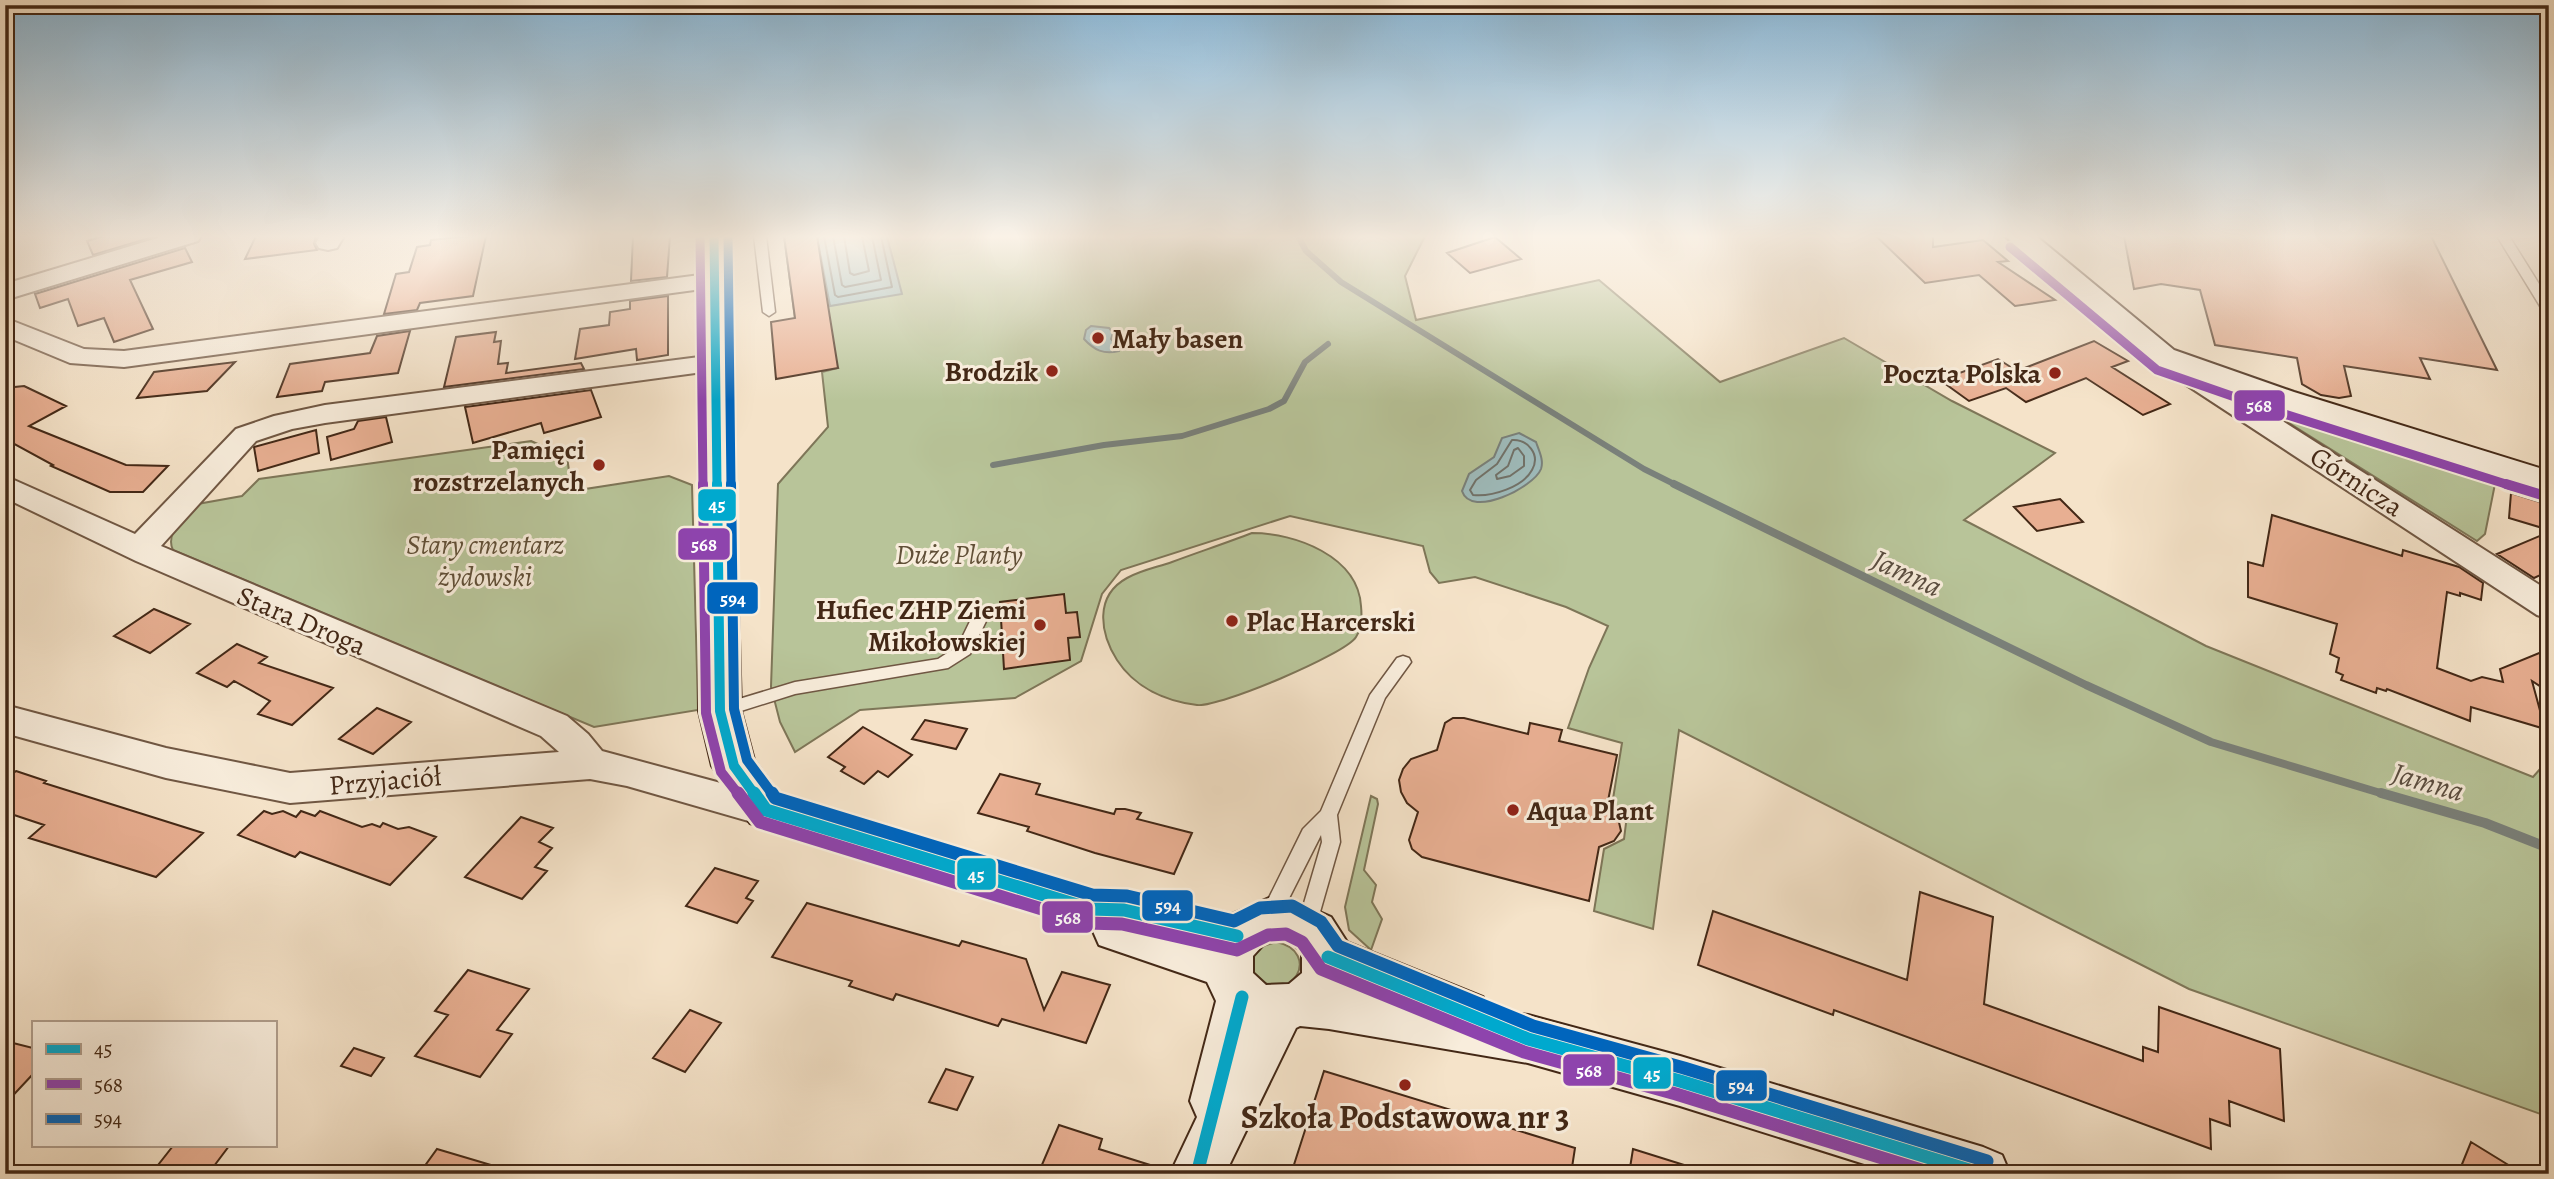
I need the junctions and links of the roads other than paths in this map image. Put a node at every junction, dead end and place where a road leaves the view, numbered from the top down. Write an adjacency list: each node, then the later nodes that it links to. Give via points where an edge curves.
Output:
1 (639, 291): 8 (street, via 124,359 80,357)
2 (715, 291): 10 (street)
3 (767, 291): 7 (lane)
4 (2084, 291): 9 (street)
5 (2537, 291): 6 (lane)
6 (2549, 311)
7 (769, 312)
8 (5, 326)
9 (2163, 357): 11 (street); 14 (street, Górnicza)
10 (715, 363): 13 (street, via 267,426 246,435); 17 (street)
11 (2549, 483)
12 (5, 486): 13 (street, Stara Droga)
13 (140, 549): 19 (street, Stara Droga, via 554,726)
14 (2549, 607)
15 (982, 613): 17 (lane, via 964,650 942,664 795,688)
16 (1403, 662): 21 (lane, via 1378,695)
17 (720, 711): 20 (street, via 734,766)
18 (5, 719): 19 (street, Przyjaciół, via 166,764 290,788)
19 (590, 764): 20 (street, Przyjaciół)
20 (766, 810): 22 (street, via 1090,909 1119,933)
21 (1328, 815): 22 (lane, via 1310,834); 22 (lane, via 1331,842)
22 (1274, 965): 23 (street); 24 (street, via 1328,1006 1528,1039)
23 (1197, 1174)
24 (1983, 1174)

